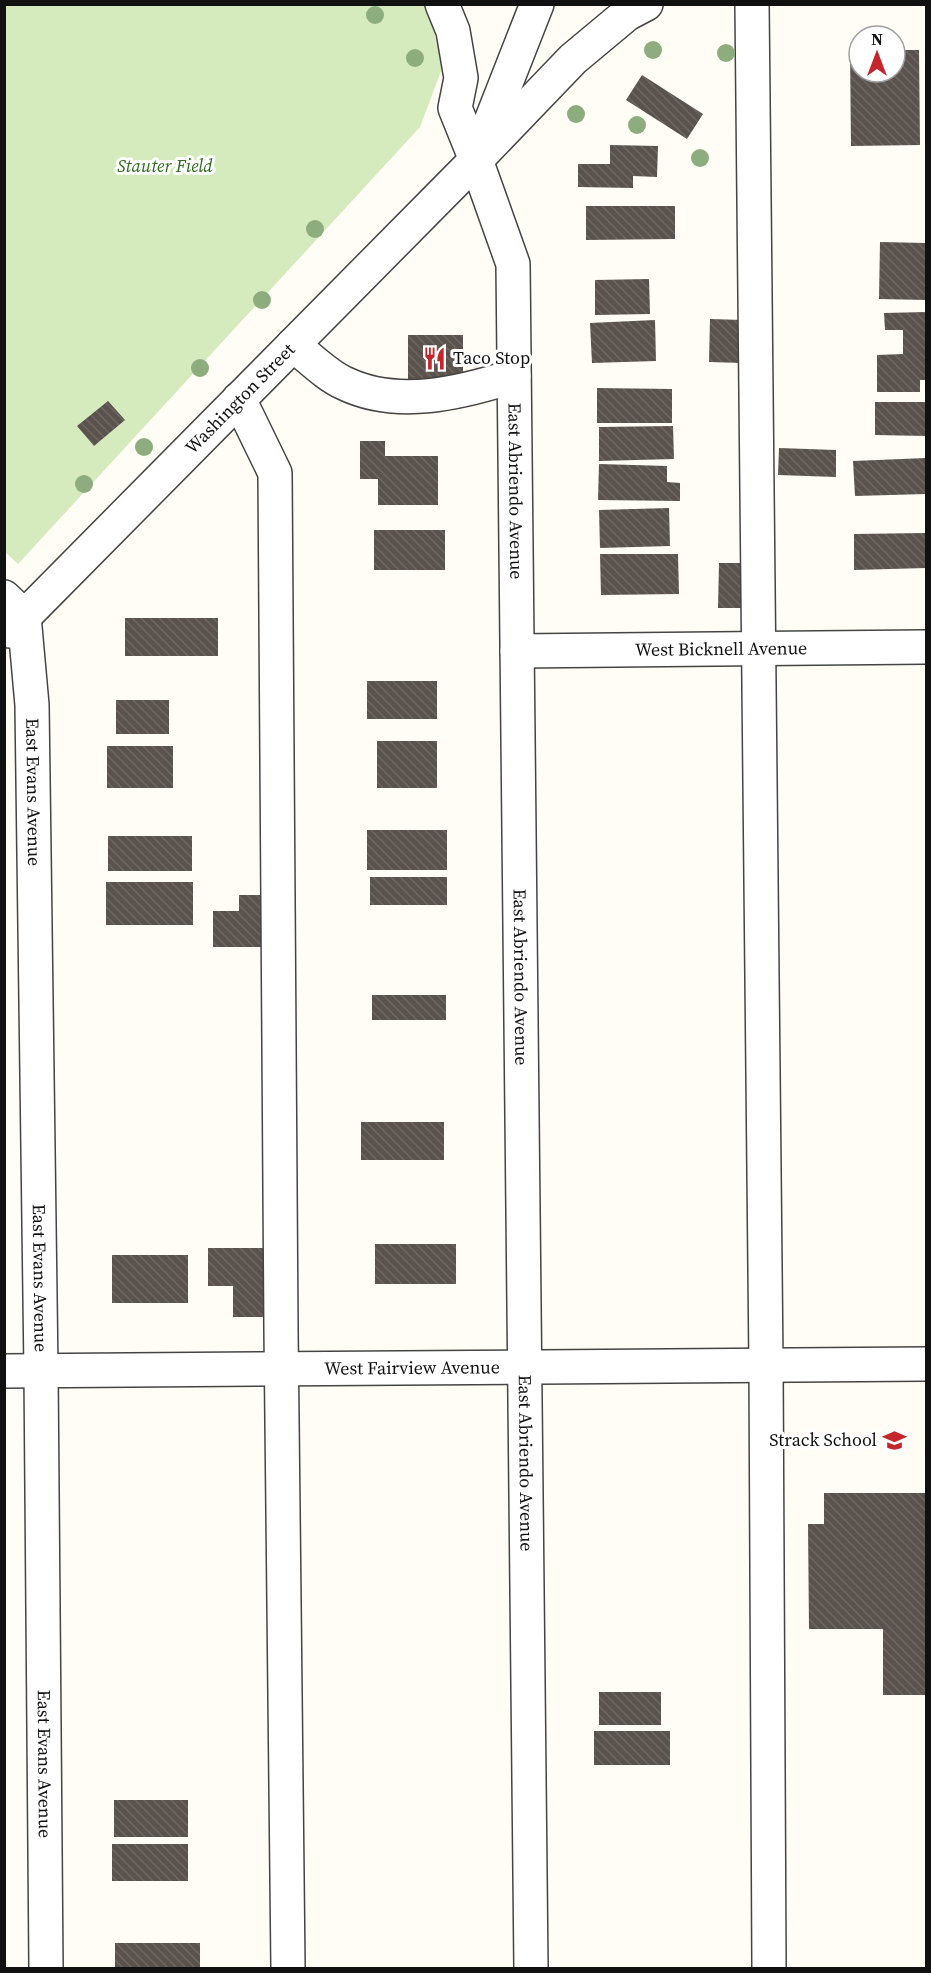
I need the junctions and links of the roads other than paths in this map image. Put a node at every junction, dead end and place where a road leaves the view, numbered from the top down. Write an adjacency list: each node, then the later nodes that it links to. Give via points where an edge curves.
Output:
1 (442, 4): 5 (street, East Abriendo Avenue, via 453,31 461,78 455,108)
2 (537, 4): 5 (street)
3 (646, 4): 5 (street, Washington Street, via 627,14 573,59)
4 (752, 4): 11 (street)
5 (476, 160): 6 (street, Washington Street); 7 (street, East Abriendo Avenue, via 513,264)
6 (293, 345): 7 (street, via 342,382 392,395 433,395); 8 (street, Washington Street)
7 (514, 376): 12 (street, East Abriendo Avenue)
8 (239, 399): 9 (street, Washington Street); 16 (street, via 275,473)
9 (11, 616): 18 (street, East Evans Avenue, via 32,705)
10 (927, 647): 11 (street, West Bicknell Avenue)
11 (758, 649): 12 (street, West Bicknell Avenue); 14 (street)
12 (517, 651): 15 (street, East Abriendo Avenue)
13 (927, 1364): 14 (street, West Fairview Avenue)
14 (766, 1365): 15 (street, West Fairview Avenue); 22 (street)
15 (525, 1368): 16 (street, West Fairview Avenue); 21 (street, East Abriendo Avenue)
16 (281, 1369): 18 (street, West Fairview Avenue); 20 (street)
17 (4, 1371): 18 (street, West Fairview Avenue)
18 (41, 1371): 19 (street, East Evans Avenue)
19 (46, 1968)
20 (288, 1968)
21 (531, 1968)
22 (770, 1968)

